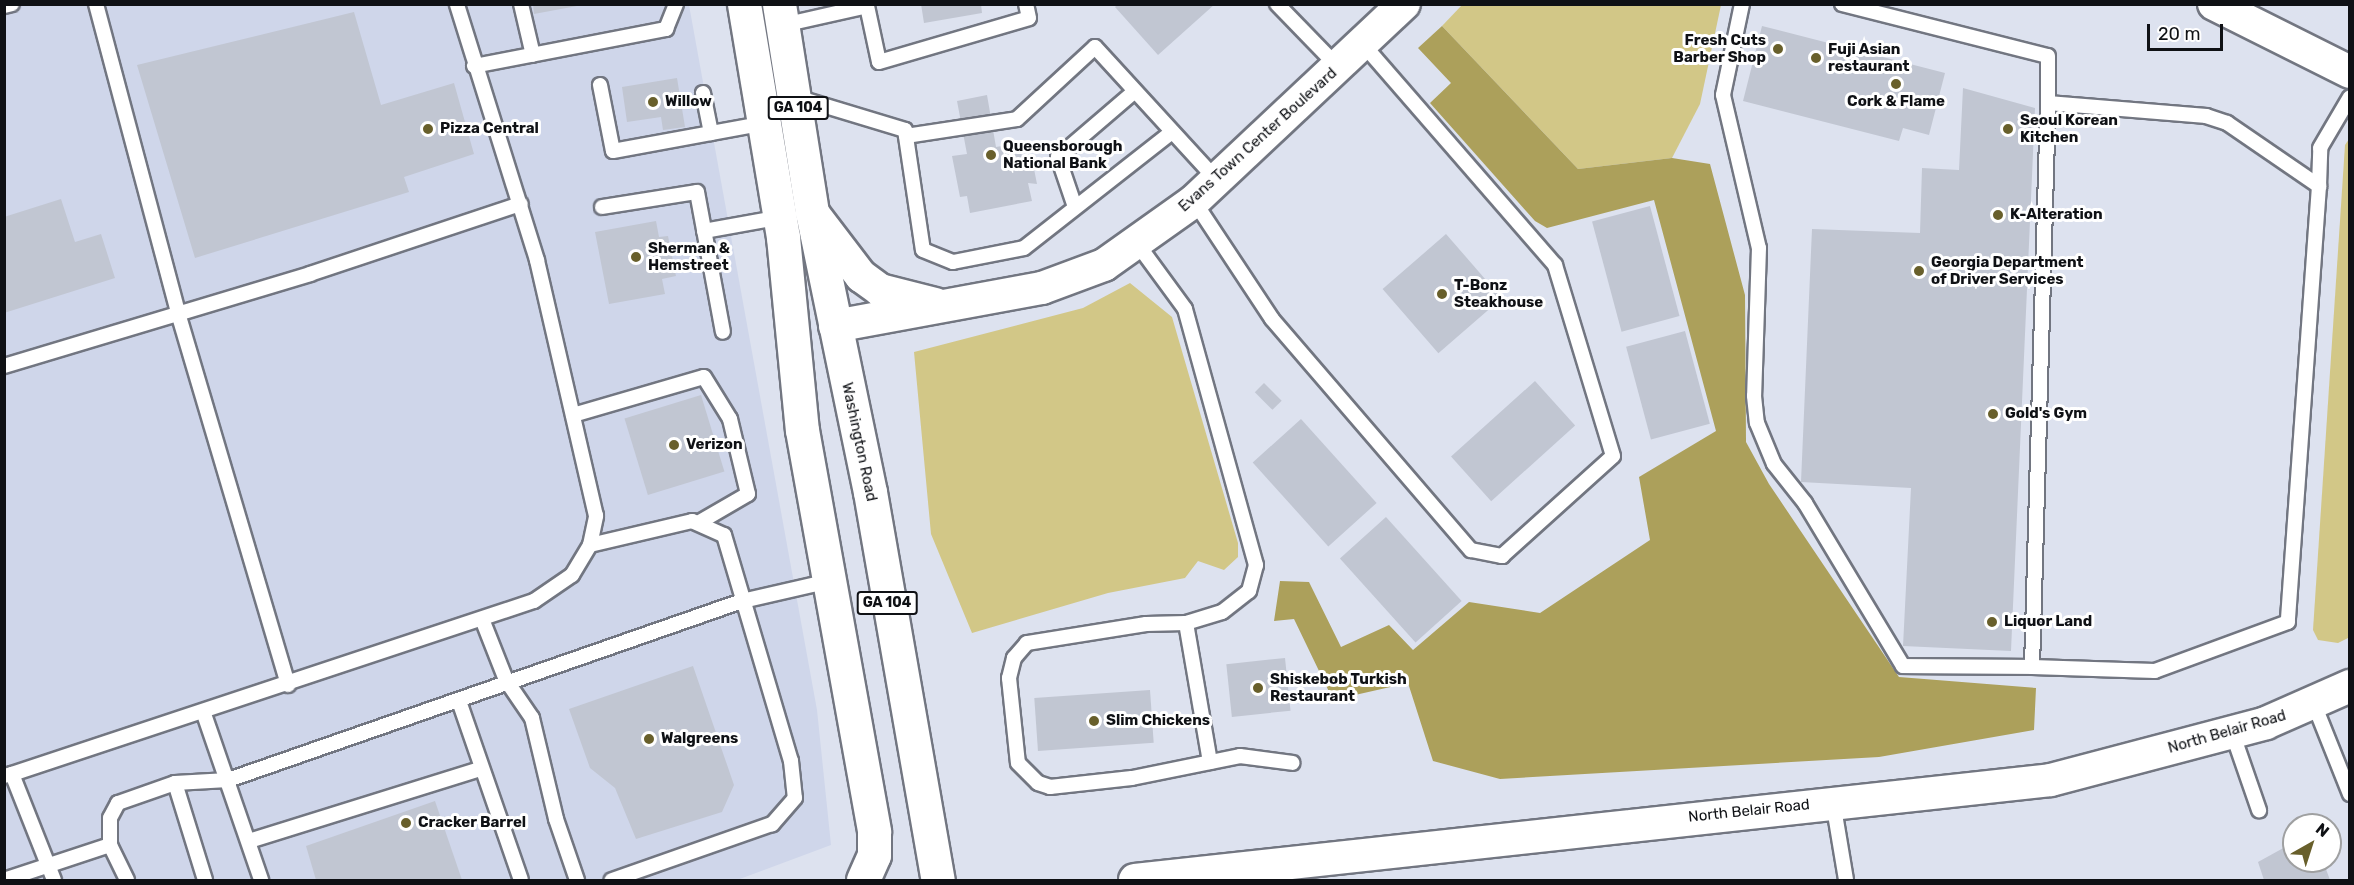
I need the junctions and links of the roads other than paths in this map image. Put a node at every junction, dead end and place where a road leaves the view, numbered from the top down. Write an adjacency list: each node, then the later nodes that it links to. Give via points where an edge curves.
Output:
1 (12, 4): 14 (lane)
2 (96, 4): 42 (lane)
3 (457, 4): 18 (lane)
4 (520, 4): 17 (lane)
5 (676, 4): 17 (lane, via 666,29)
6 (744, 4): 27 (main road)
7 (1026, 4): 13 (lane, via 1029,18 879,62)
8 (1277, 4): 19 (lane)
9 (1404, 4): 16 (street, Evans Town Center Boulevard)
10 (1742, 4): 53 (lane, via 1723,95 1759,248 1754,396 1757,423 1774,464 1805,503 1903,666)
11 (1842, 4): 25 (lane, via 2048,56)
12 (2214, 4): 20 (street)
13 (867, 5): 15 (lane)
14 (4, 6)
15 (781, 15): 26 (main road, Washington Road / GA 104)
16 (1364, 45): 19 (street, Evans Town Center Boulevard); 33 (lane, via 1555,265 1613,456 1502,556 1471,550 1272,319)
17 (533, 55): 18 (lane)
18 (474, 66): 34 (lane)
19 (1338, 67): 31 (street, Evans Town Center Boulevard)
20 (2349, 72)
21 (600, 85): 29 (lane, via 613,151)
22 (1135, 91): 28 (lane); 30 (lane, via 1095,47 1017,119); 36 (lane, via 1058,157)
23 (703, 93): 29 (lane)
24 (2349, 97): 32 (lane, via 2320,148)
25 (2048, 103): 32 (lane, via 2206,116 2227,123); 53 (lane)
26 (798, 107): 27 (lane); 30 (lane, via 905,130); 37 (main road, Washington Road / GA 104)
27 (764, 123): 29 (lane); 38 (main road)
28 (1172, 132): 31 (lane); 36 (lane)
29 (711, 133)
30 (906, 136): 36 (lane, via 923,250 953,262 1024,248)
31 (1216, 180): 33 (street, Evans Town Center Boulevard)
32 (2319, 186): 53 (lane, via 2288,622 2155,671)
33 (1194, 201): 40 (street, Evans Town Center Boulevard)
34 (521, 204): 42 (lane); 46 (lane)
35 (602, 207): 39 (lane, via 697,192)
36 (1075, 207)
37 (812, 212): 38 (lane); 41 (street, via 861,276 880,290 910,301); 43 (main road, Washington Road / GA 104)
38 (780, 217): 39 (lane); 49 (main road, via 802,430)
39 (704, 231): 44 (lane)
40 (1136, 242): 41 (street, Evans Town Center Boulevard, via 1104,265 1042,288); 52 (lane, via 1185,309 1256,565 1249,591 1222,612)
41 (954, 306): 43 (street, Evans Town Center Boulevard)
42 (178, 314): 45 (lane); 55 (lane)
43 (835, 327): 82 (main road, Washington Road / GA 104, via 870,492)
44 (723, 332)
45 (4, 366)
46 (573, 415): 47 (lane, via 704,377 730,419 747,494); 48 (lane, via 596,516)
47 (698, 524): 48 (lane, via 692,520); 50 (lane, via 724,536)
48 (590, 545): 51 (lane, via 572,575 554,588 534,601)
49 (829, 581): 50 (lane); 81 (main road, via 874,832 874,855)
50 (742, 601): 54 (lane); 80 (lane, via 791,761 795,798 772,824)
51 (482, 619): 54 (lane); 55 (lane)
52 (1186, 623): 61 (lane); 61 (lane, via 1146,624 1027,643 1014,658 1009,678 1018,763 1038,783 1050,787 1132,778)
53 (2032, 666)
54 (506, 680): 57 (lane); 79 (lane, via 532,718 556,819)
55 (288, 685): 59 (lane)
56 (2349, 686): 58 (street, North Belair Road)
57 (459, 701): 63 (lane); 65 (lane)
58 (2314, 704): 60 (street, North Belair Road); 67 (lane)
59 (204, 714): 64 (lane); 65 (lane)
60 (2232, 732): 68 (street, North Belair Road, via 2051,780); 69 (lane)
61 (1210, 762): 62 (lane, via 1240,756)
62 (1293, 763)
63 (480, 769): 70 (lane); 78 (lane)
64 (8, 775): 72 (lane)
65 (228, 780): 66 (lane); 70 (lane)
66 (175, 783): 71 (lane, via 118,803 110,818); 76 (lane)
67 (2349, 794)
68 (1833, 802): 83 (street, North Belair Road); 84 (lane)
69 (2259, 810)
70 (249, 841): 77 (lane)
71 (110, 844): 72 (lane); 75 (lane)
72 (49, 866): 73 (lane); 74 (lane)
73 (4, 880)
74 (54, 880)
75 (127, 880)
76 (205, 880)
77 (261, 880)
78 (521, 880)
79 (577, 880)
80 (612, 880)
81 (863, 880)
82 (939, 880)
83 (1136, 880)
84 (1846, 880)

